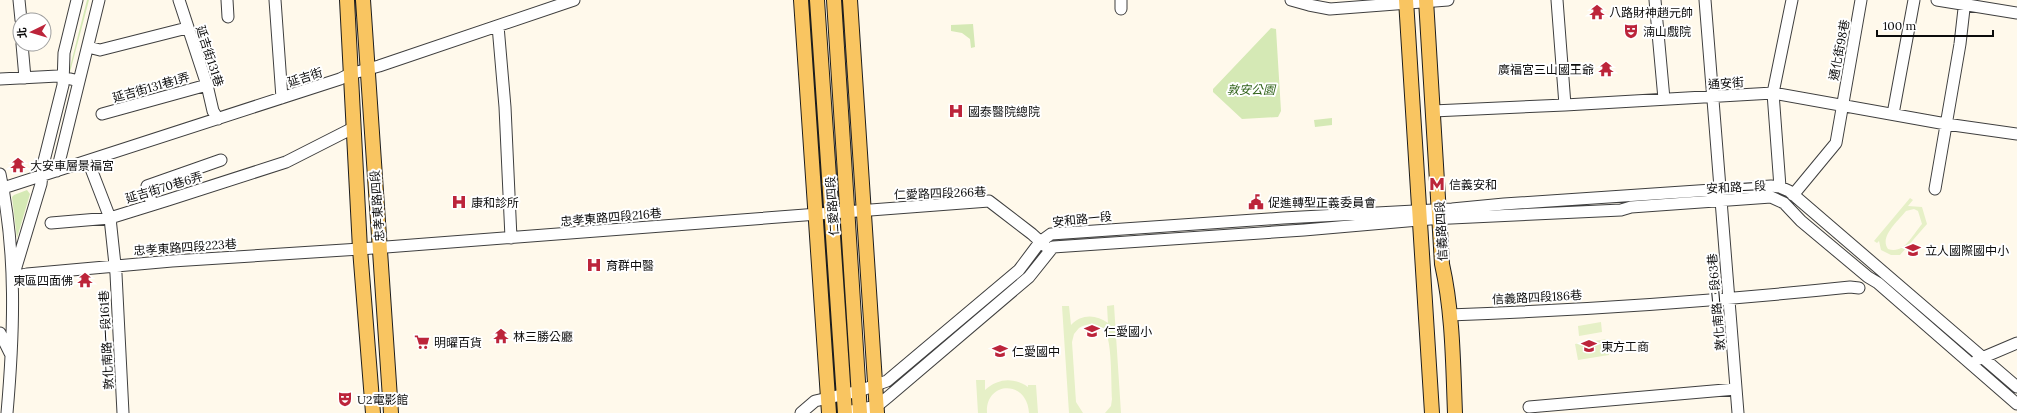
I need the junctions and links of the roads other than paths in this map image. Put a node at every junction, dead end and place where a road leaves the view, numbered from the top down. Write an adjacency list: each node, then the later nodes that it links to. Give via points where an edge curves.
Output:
1 (19, 0): 26 (street)
2 (77, 0): 35 (street, via 64,53)
3 (99, 0): 31 (street)
4 (179, 0): 30 (street, 延吉街131巷)
5 (227, 0): 28 (street)
6 (275, 0): 42 (street)
7 (347, 0): 34 (main road, 忠孝東路四段)
8 (363, 0): 33 (main road, 忠孝東路四段)
9 (574, 0): 29 (street, 延吉街)
10 (801, 0): 67 (main road, 仁愛路四段)
11 (817, 0): 66 (main road, 仁愛路四段)
12 (834, 0): 65 (main road, 仁愛路四段)
13 (850, 0): 64 (main road)
14 (1291, 0): 24 (street, via 1309,6 1330,8)
15 (1448, 0): 23 (street)
16 (1557, 0): 45 (street)
17 (1655, 0): 43 (street)
18 (1705, 0): 41 (street, 敦化南路二段63巷)
19 (1792, 0): 40 (street)
20 (1861, 0): 44 (street, 通化街98巷)
21 (1914, 0): 48 (street)
22 (1937, 0): 25 (street)
23 (1426, 1): 24 (street); 46 (main road, 信義路四段)
24 (1406, 2): 68 (main road, 信義路四段)
25 (1965, 2): 27 (street); 50 (street)
26 (20, 12)
27 (2017, 13)
28 (228, 17)
29 (498, 26): 33 (street, 延吉街); 71 (street, via 505,107)
30 (187, 28): 31 (street, via 100,50); 39 (street, 延吉街131巷)
31 (88, 48): 38 (street)
32 (22, 52): 36 (street)
33 (368, 69): 34 (street, 延吉街); 73 (main road, 忠孝東路四段)
34 (350, 74): 42 (street, 延吉街); 51 (main road, 忠孝東路四段)
35 (63, 77): 36 (street); 38 (street); 57 (street)
36 (24, 78): 37 (street)
37 (0, 79)
38 (79, 81): 55 (street)
39 (207, 85): 47 (street, 延吉街131巷1弄); 49 (street, 延吉街131巷, via 213,112)
40 (1773, 93): 41 (street, 通安街); 44 (street, 通安街); 58 (street)
41 (1713, 97): 43 (street, 通安街); 61 (street, 敦化南路二段63巷)
42 (282, 98): 49 (street, 延吉街)
43 (1664, 99): 45 (street, 通安街)
44 (1842, 105): 48 (street, 通安街); 62 (street, 通化街98巷, via 1836,143)
45 (1565, 106): 46 (street, 通安街)
46 (1433, 111): 68 (main road, 信義路四段)
47 (102, 114)
48 (1893, 114): 50 (street, 通安街)
49 (218, 119): 54 (street, 延吉街)
50 (1946, 124): 52 (street, 通安街); 60 (street)
51 (353, 128): 63 (street, 延吉街70巷6弄, via 286,162); 74 (main road, 忠孝東路四段)
52 (2017, 134)
53 (221, 160): 63 (street, via 146,186)
54 (88, 161): 55 (street, 延吉街); 69 (street, 敦化南路一段161巷)
55 (57, 171): 57 (street, 延吉街)
56 (0, 174): 59 (street)
57 (42, 176): 59 (street, 延吉街); 80 (street)
58 (1780, 187): 61 (street, 安和路二段); 62 (street, 安和路二段)
59 (2, 189): 75 (street)
60 (1935, 189)
61 (1721, 195): 68 (street, 安和路二段); 82 (street, 敦化南路二段63巷); 88 (street, 安和路二段, via 1770,197 1784,203)
62 (1793, 195): 87 (street, 安和路二段)
63 (152, 205): 69 (street, 延吉街70巷6弄)
64 (863, 210): 65 (street, 忠孝東路四段216巷); 72 (street, 仁愛路四段266巷, via 989,201); 89 (main road)
65 (847, 212): 66 (street, 忠孝東路四段216巷); 92 (main road, 仁愛路四段)
66 (832, 213): 67 (street, 忠孝東路四段216巷); 93 (main road, 仁愛路四段)
67 (816, 214): 71 (street, 忠孝東路四段216巷); 94 (main road, 仁愛路四段)
68 (1430, 214): 72 (street, 安和路一段, via 1055,233); 76 (street, 安和路一段, via 1304,230 1056,247); 83 (main road, 信義路四段, via 1446,285); 106 (main road, 信義路四段)
69 (110, 218): 70 (street, 延吉街70巷6弄); 79 (street, 敦化南路一段161巷)
70 (51, 223)
71 (511, 238): 73 (street, 忠孝東路四段216巷)
72 (1040, 242): 76 (street, 仁愛路四段266巷); 89 (street, 安和路一段, via 1019,270 900,372)
73 (380, 248): 74 (street, 忠孝東路四段216巷); 102 (main road, 忠孝東路四段)
74 (360, 249): 79 (street, 忠孝東路四段223巷); 101 (main road, 忠孝東路四段)
75 (5, 250): 78 (street)
76 (1049, 250): 97 (street, via 1029,277)
77 (0, 258): 78 (street, via 8,258)
78 (11, 263): 80 (street)
79 (115, 266): 80 (street, 忠孝東路四段223巷); 100 (street, 敦化南路一段161巷)
80 (13, 277): 86 (street)
81 (1859, 288): 82 (street, 信義路四段186巷)
82 (1728, 298): 83 (street, 信義路四段186巷); 91 (street, 敦化南路二段63巷)
83 (1449, 314): 107 (main road, 信義路四段)
84 (0, 333): 86 (street)
85 (2017, 343): 87 (street)
86 (10, 354): 99 (street)
87 (1982, 357): 88 (street); 90 (street, 安和路二段)
88 (1971, 363): 95 (street, 安和路二段)
89 (875, 386): 92 (street, 安和路一段); 97 (main road)
90 (2017, 387)
91 (1736, 389): 96 (street); 108 (street, 敦化南路二段63巷)
92 (859, 391): 93 (street, 安和路一段); 98 (main road, 仁愛路四段)
93 (844, 394): 94 (street, 安和路一段); 105 (main road, 仁愛路四段)
94 (828, 397): 103 (street, 安和路一段, via 814,401); 104 (main road, 仁愛路四段)
95 (2017, 404)
96 (1529, 407)
97 (877, 409): 98 (street)
98 (860, 411): 105 (street)
99 (7, 413)
100 (123, 413)
101 (373, 413)
102 (391, 413)
103 (801, 413)
104 (829, 413)
105 (845, 413)
106 (1432, 413)
107 (1455, 413)
108 (1738, 413)

